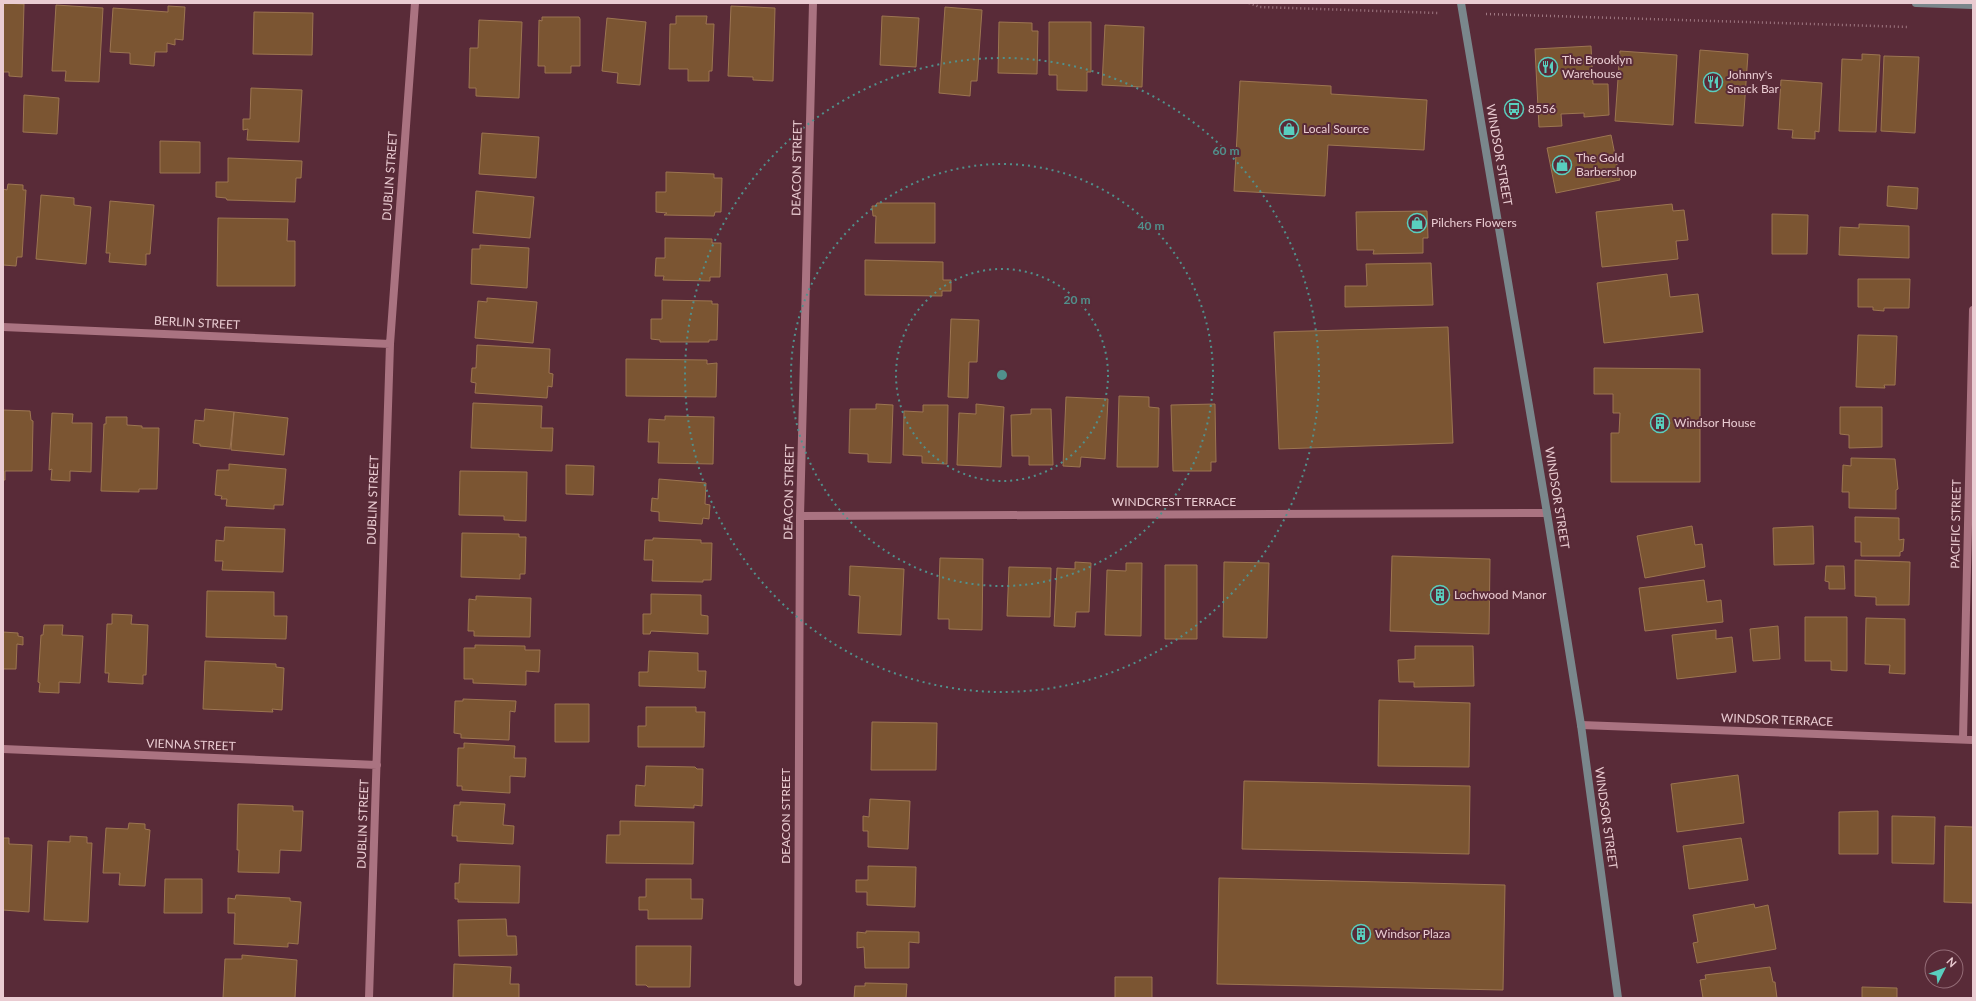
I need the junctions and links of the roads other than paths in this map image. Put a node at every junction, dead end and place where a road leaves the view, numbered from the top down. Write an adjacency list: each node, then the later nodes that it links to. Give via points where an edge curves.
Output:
1 (415, 3): 8 (street, DUBLIN STREET)
2 (814, 3): 10 (street, DEACON STREET)
3 (1461, 3): 9 (street, WINDSOR STREET)
4 (1916, 3): 5 (street)
5 (1973, 5)
6 (1973, 310): 12 (street, PACIFIC STREET)
7 (3, 327): 8 (street, BERLIN STREET)
8 (390, 344): 15 (street, DUBLIN STREET)
9 (1547, 513): 10 (street, WINDCREST TERRACE); 11 (street, WINDSOR STREET)
10 (800, 516): 16 (street, DEACON STREET)
11 (1581, 725): 12 (street, WINDSOR TERRACE); 18 (street, WINDSOR STREET)
12 (1963, 739): 13 (street, WINDSOR TERRACE)
13 (1973, 740)
14 (3, 749): 15 (street, VIENNA STREET)
15 (377, 765): 17 (street, DUBLIN STREET)
16 (798, 982)
17 (368, 998)
18 (1618, 998)

